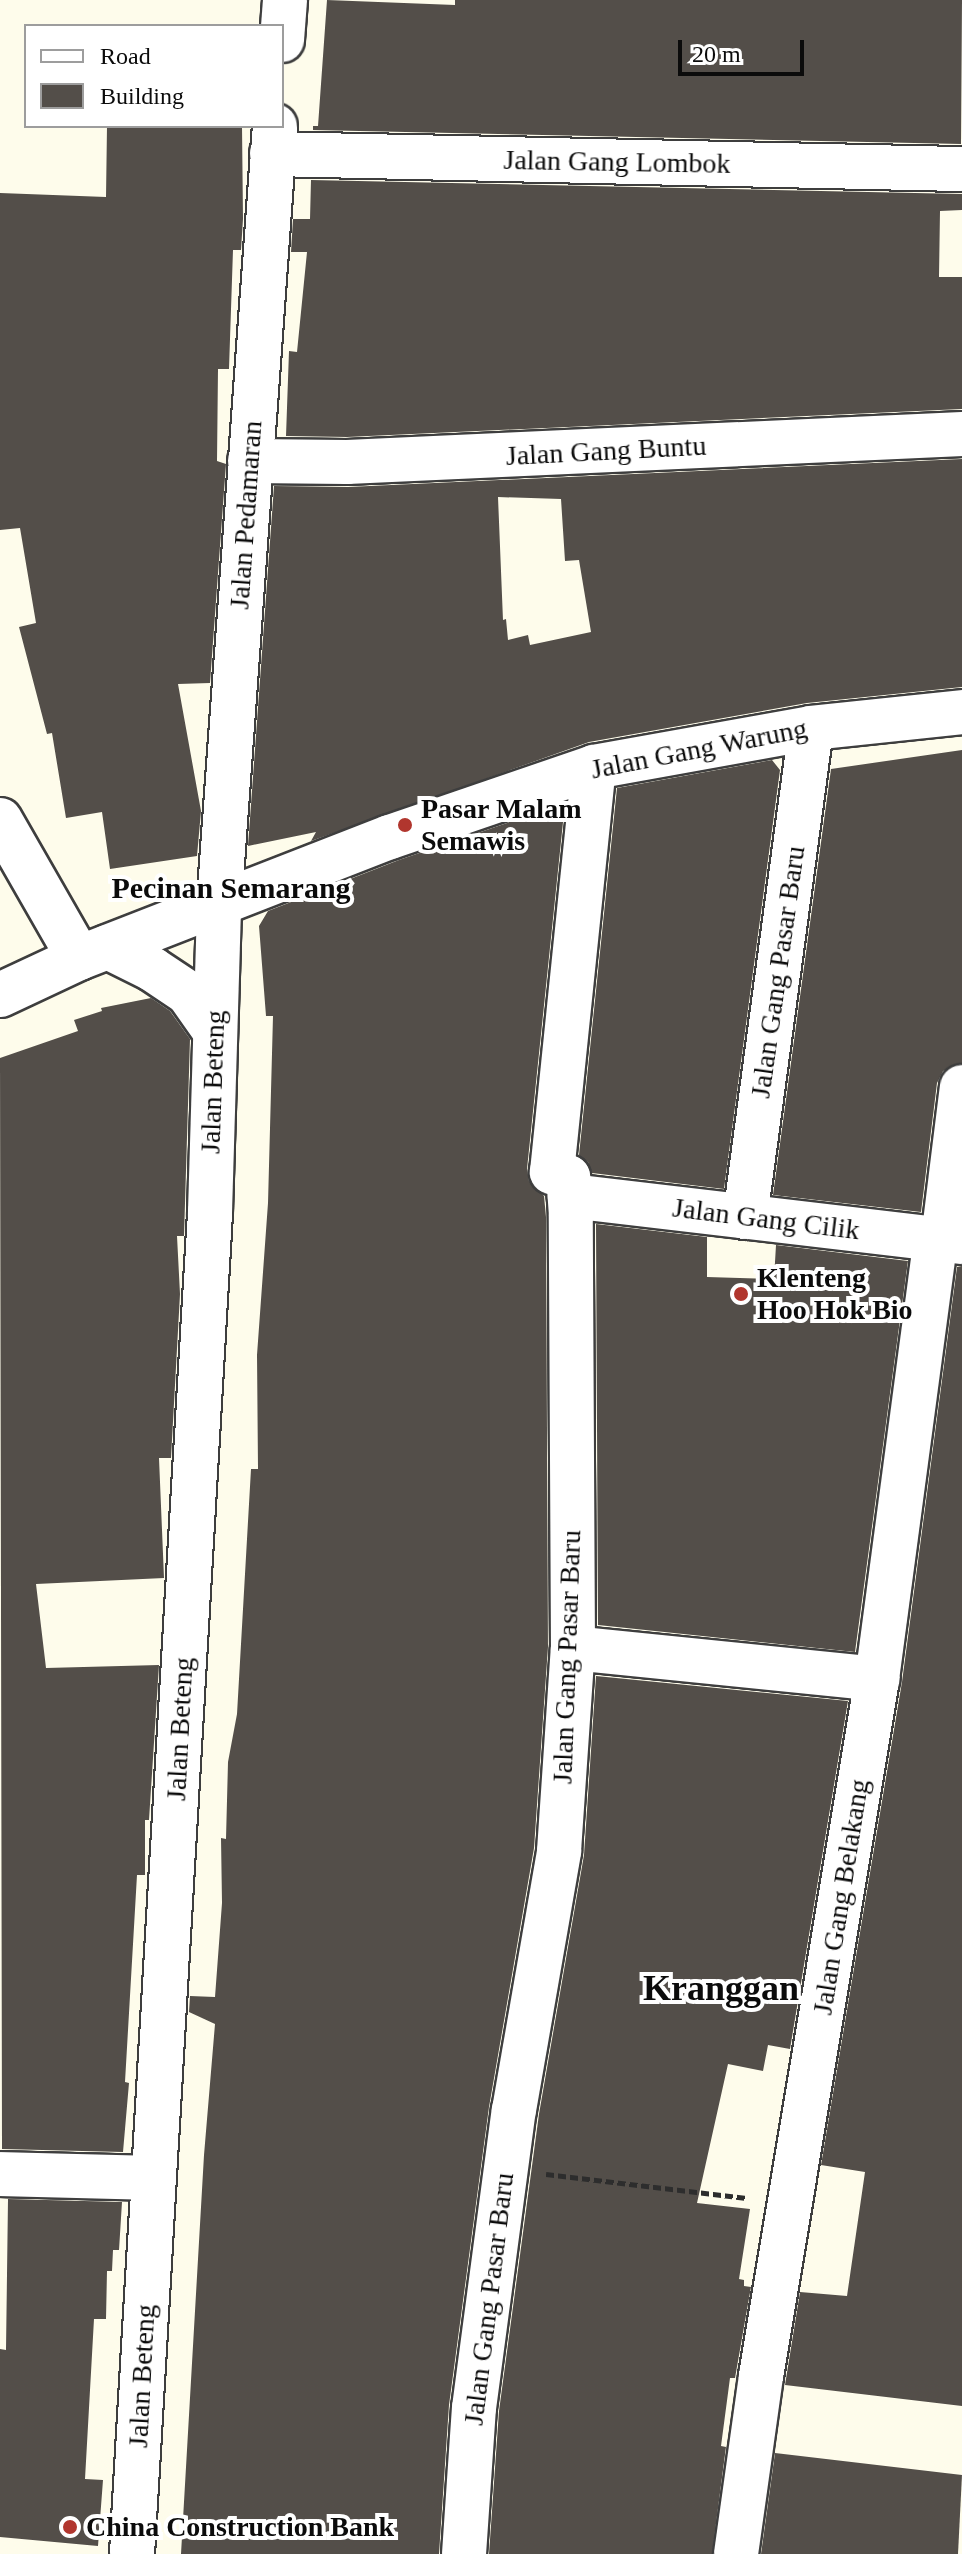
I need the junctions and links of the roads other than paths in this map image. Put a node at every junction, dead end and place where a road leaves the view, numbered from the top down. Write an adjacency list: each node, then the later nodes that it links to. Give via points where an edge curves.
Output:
1 (285, 0): 2 (street)
2 (283, 24)
3 (273, 140): 4 (street, Jalan Gang Lombok); 6 (street, Jalan Pedamaran)
4 (962, 169)
5 (962, 434): 6 (street, Jalan Gang Buntu, via 347,462)
6 (250, 461): 11 (street, Jalan Pedamaran)
7 (962, 712): 8 (street, Jalan Gang Warung)
8 (811, 728): 9 (street, Jalan Gang Warung); 17 (street, Jalan Gang Pasar Baru)
9 (594, 767): 11 (street, Jalan Gang Warung, via 390,837); 16 (street, via 552,1172 568,1177)
10 (0, 820): 12 (street)
11 (219, 905): 12 (street, Jalan Gang Warung); 14 (street, Jalan Beteng)
12 (94, 953): 13 (street, Jalan Gang Warung); 14 (street, via 152,969 188,993)
13 (0, 995)
14 (214, 1030): 22 (street, Jalan Beteng, via 210,1212)
15 (962, 1087): 18 (street, Jalan Gang Belakang)
16 (570, 1196): 17 (street, Jalan Gang Cilik); 19 (street, Jalan Gang Pasar Baru)
17 (745, 1217): 18 (street, Jalan Gang Cilik)
18 (947, 1240): 20 (street, Jalan Gang Belakang)
19 (573, 1648): 20 (street); 24 (street, Jalan Gang Pasar Baru, via 559,1851 506,2169 474,2408)
20 (877, 1679): 25 (street, Jalan Gang Belakang)
21 (0, 2174): 22 (street)
22 (153, 2178): 23 (street, Jalan Beteng)
23 (132, 2554)
24 (464, 2554)
25 (736, 2554)

